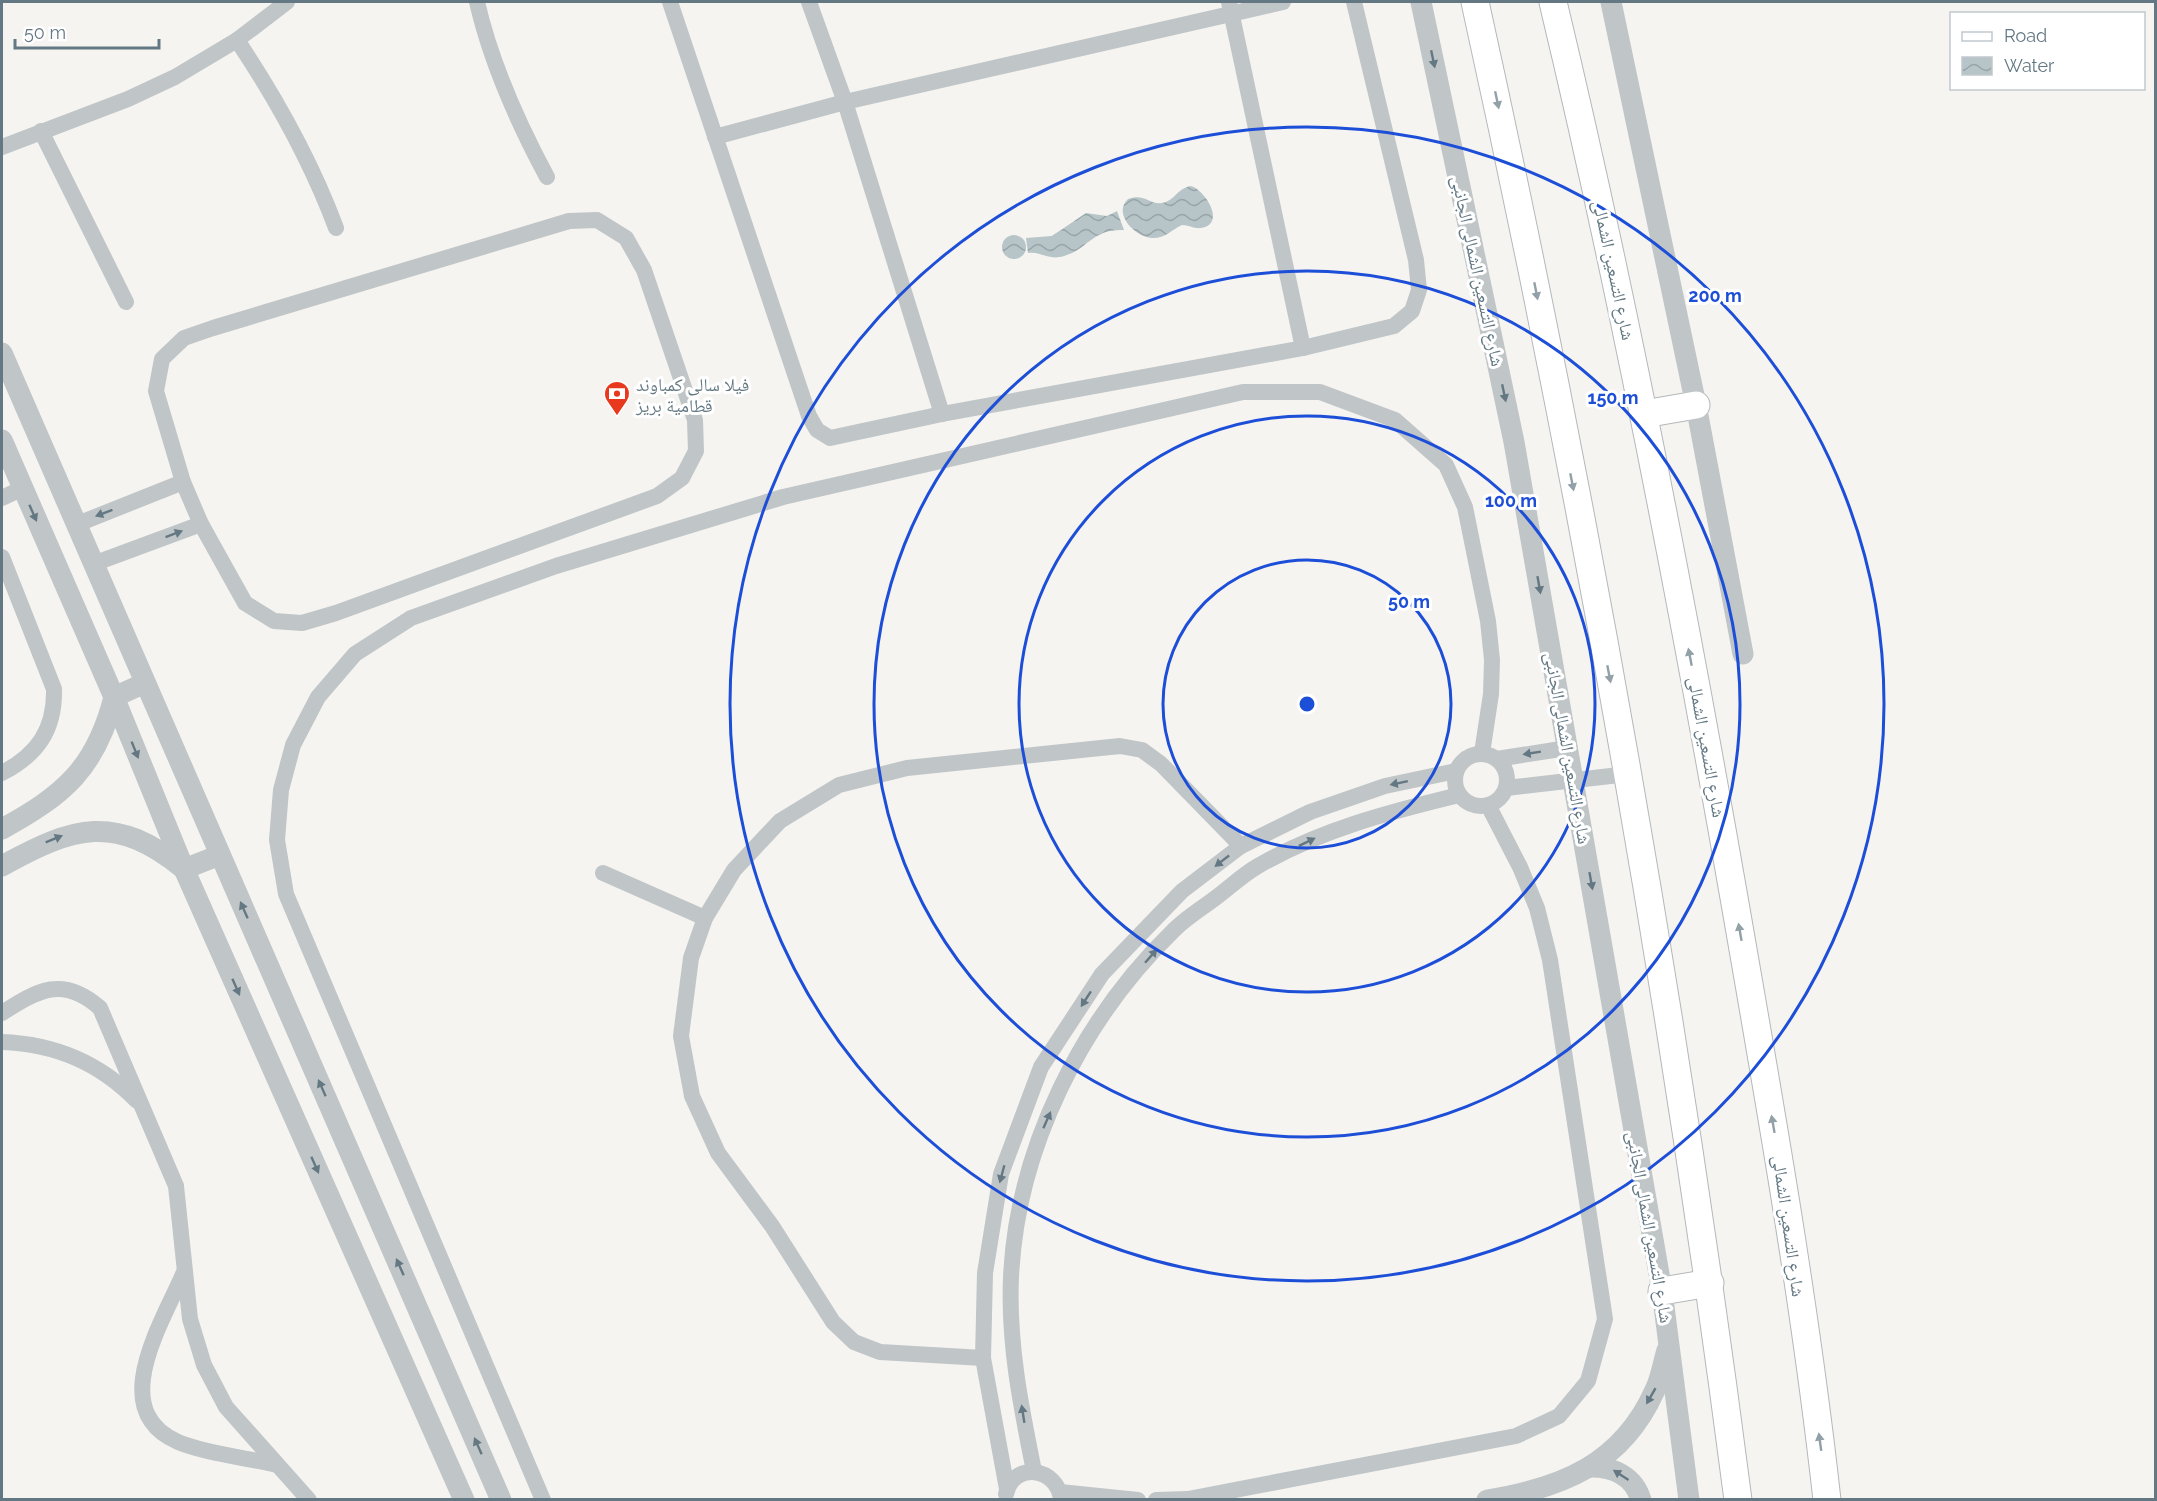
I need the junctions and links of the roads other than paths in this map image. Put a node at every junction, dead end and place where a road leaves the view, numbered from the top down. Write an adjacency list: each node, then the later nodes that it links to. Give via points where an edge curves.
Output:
1 (287, 2): 12 (street)
2 (477, 2): 17 (street, via 498,71)
3 (670, 2): 15 (street)
4 (809, 2): 13 (street)
5 (1283, 2): 11 (street)
6 (1354, 2): 20 (street, via 1416,260 1419,290 1412,311 1394,326)
7 (1421, 2): 37 (street, شارع التسعين الشمالى الجانبى, one-way to 37, via 1514,442)
8 (1475, 2): 41 (main road, one-way to 41, via 1515,183)
9 (1553, 2): 24 (main road, شارع التسعين الشمالى, via 1595,177)
10 (1611, 2): 22 (street)
11 (1231, 7): 13 (street); 20 (street)
12 (237, 40): 14 (street, via 175,77 128,99); 18 (street, via 293,130)
13 (844, 102): 15 (street); 23 (street)
14 (41, 131): 16 (street); 19 (street)
15 (715, 136): 23 (street, via 817,430 830,438 847,436)
16 (2, 147)
17 (547, 177)
18 (336, 228)
19 (126, 302)
20 (1303, 348): 23 (street)
21 (2, 353): 31 (street)
22 (1696, 405): 24 (main road); 34 (street)
23 (942, 414)
24 (1644, 414): 76 (main road, شارع التسعين الشمالى, one-way to 24, via 1775,1134)
25 (2, 440): 26 (street)
26 (6, 462): 28 (street)
27 (183, 482): 30 (street); 30 (street, via 156,391 162,359 184,338 569,221 597,220 626,238 644,270 695,420 696,452 682,478 657,496 302,623 274,621 245,603); 31 (street, one-way to 31)
28 (23, 488): 29 (street); 36 (street, one-way to 36)
29 (2, 498)
30 (201, 524): 33 (street, one-way to 30)
31 (75, 525): 33 (street)
32 (2, 557): 40 (street, via 54,690 50,725 42,742)
33 (93, 564): 35 (street)
34 (1743, 654)
35 (145, 682): 36 (street); 48 (street)
36 (114, 697): 46 (street, via 106,728 92,757 71,782); 50 (street, one-way to 50)
37 (1567, 748): 38 (street, one-way to 38); 42 (street, شارع التسعين الشمالى الجانبى)
38 (1489, 756): 39 (street, via 1466,758); 43 (street, via 1506,772); 69 (street, via 1492,660 1488,621 1465,507 1446,465 1395,420 1320,392 1243,392 783,497 556,566 411,618 355,654 318,697 293,745 281,790 278,840 286,894)
39 (1456, 771): 44 (street); 47 (street, one-way to 47, via 1385,786 1310,812)
40 (2, 773)
41 (1628, 774): 42 (street); 57 (main road)
42 (1574, 782): 43 (street); 58 (street, شارع التسعين الشمالى الجانبى, one-way to 58)
43 (1506, 788): 45 (street, via 1502,796)
44 (1459, 795): 45 (street, via 1472,805); 63 (street, one-way to 44, via 1013,1350 1011,1277 1018,1213 1041,1134 1069,1072 1115,997 1175,929 1257,867 1334,829)
45 (1488, 805): 71 (street, via 1533,898 1550,960 1605,1320 1588,1381 1559,1416 1516,1436 1188,1499)
46 (2, 829)
47 (1241, 846): 52 (street, via 1161,764 1142,750 1120,746 907,768 839,785 780,821 734,870); 60 (street, one-way to 60, via 1182,891 1102,974 1041,1067 1000,1174 985,1273)
48 (220, 855): 50 (street); 68 (street, one-way to 48)
49 (2, 866): 50 (street, one-way to 50, via 58,836 92,831 126,834 157,848)
50 (184, 868): 67 (street, one-way to 67)
51 (603, 873): 52 (street)
52 (705, 918): 60 (street, via 691,958 681,1036 692,1096 718,1153 772,1226 833,1323 854,1342 880,1352)
53 (2, 1013): 55 (street, via 48,989 63,988 90,998 100,1008)
54 (2, 1042): 55 (street, via 34,1045 78,1057 102,1070)
55 (142, 1107): 56 (street, via 176,1186)
56 (184, 1272): 61 (street, via 190,1319 204,1365 226,1407); 61 (street, via 141,1381 142,1401 150,1419 180,1443)
57 (1710, 1283): 58 (main road); 75 (main road)
58 (1662, 1291): 59 (street, شارع التسعين الشمالى الجانبى)
59 (1670, 1341): 62 (street, one-way to 62, via 1655,1390 1629,1432); 74 (street, شارع التسعين الشمالى الجانبى)
60 (983, 1358): 64 (street)
61 (278, 1465): 66 (street)
62 (1592, 1467): 72 (street, via 1562,1483); 73 (street, one-way to 62, via 1632,1482 1620,1473)
63 (1034, 1471): 64 (street, via 1018,1476); 65 (street, via 1051,1478)
64 (1006, 1494)
65 (1060, 1496): 70 (street)
66 (309, 1500)
67 (464, 1500)
68 (501, 1500)
69 (543, 1500)
70 (1138, 1500)
71 (1156, 1500)
72 (1487, 1500)
73 (1641, 1500)
74 (1689, 1500)
75 (1738, 1500)
76 (1827, 1500)

